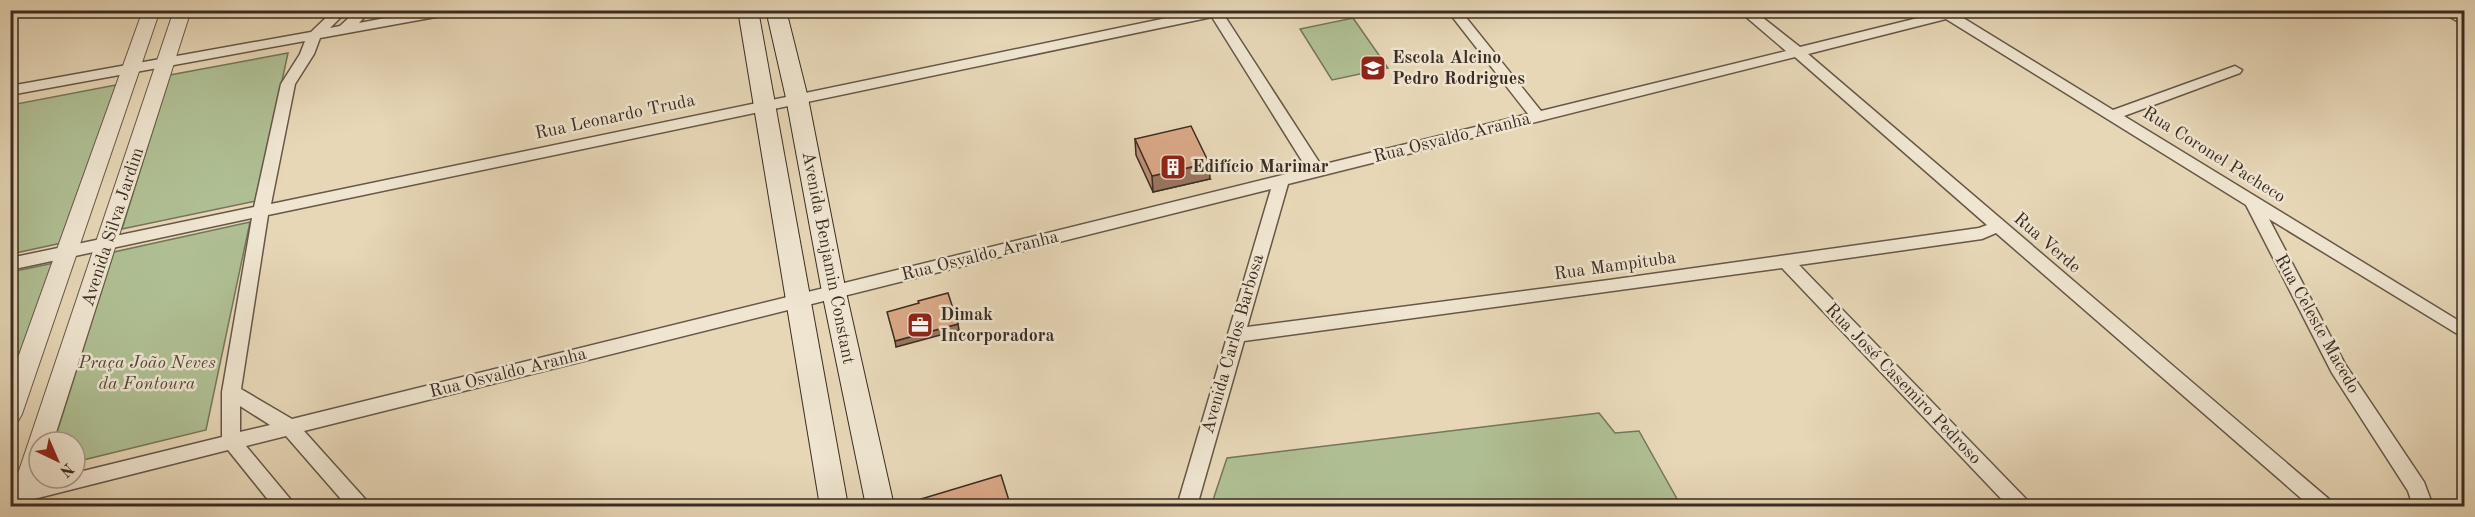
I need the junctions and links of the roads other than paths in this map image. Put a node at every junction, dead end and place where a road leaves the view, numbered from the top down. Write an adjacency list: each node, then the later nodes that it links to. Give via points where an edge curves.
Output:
1 (152, 10): 20 (street, Avenida Silva Jardim)
2 (183, 10): 19 (street, Avenida Silva Jardim)
3 (342, 10): 16 (street)
4 (365, 10): 15 (street)
5 (452, 10): 15 (street)
6 (748, 10): 24 (main road, Avenida Benjamin Constant)
7 (776, 10): 23 (main road, Avenida Benjamin Constant)
8 (1453, 10): 26 (street)
9 (1744, 10): 17 (street, Rua Verde)
10 (1967, 10): 13 (street, Rua Osvaldo Aranha)
11 (2444, 10): 14 (street)
12 (1219, 11): 23 (street, Rua Leonardo Truda); 27 (street)
13 (1946, 13): 17 (street, Rua Osvaldo Aranha); 25 (street, Rua Coronel Pacheco)
14 (2464, 21)
15 (343, 30): 16 (street); 18 (street)
16 (314, 36): 18 (street); 19 (street)
17 (1797, 52): 26 (street, Rua Osvaldo Aranha); 31 (street, Rua Verde)
18 (307, 54): 30 (street, via 288,84)
19 (168, 63): 20 (street); 32 (street, Avenida Silva Jardim)
20 (132, 69): 22 (street); 33 (street, Avenida Silva Jardim)
21 (2235, 70): 25 (street)
22 (10, 91)
23 (797, 98): 24 (street, Rua Leonardo Truda); 36 (main road, Avenida Benjamin Constant)
24 (766, 105): 30 (street, Rua Leonardo Truda); 37 (main road, Avenida Benjamin Constant)
25 (2113, 115): 29 (street, Rua Coronel Pacheco)
26 (1538, 117): 27 (street, Rua Osvaldo Aranha)
27 (1317, 172): 28 (street, Rua Osvaldo Aranha)
28 (1281, 181): 36 (street, Rua Osvaldo Aranha); 39 (street, Avenida Carlos Barbosa)
29 (2252, 201): 38 (street, Rua Coronel Pacheco); 54 (street, Rua Celeste Macedo, via 2338,369 2417,489)
30 (261, 212): 32 (street, Rua Leonardo Truda); 40 (street)
31 (1998, 226): 34 (street, Rua Mampituba, via 1982,233); 53 (street, Rua Verde)
32 (108, 243): 33 (street, Rua Leonardo Truda); 43 (street, Avenida Silva Jardim)
33 (67, 252): 35 (street, Rua Leonardo Truda); 41 (street, Avenida Silva Jardim)
34 (1786, 262): 39 (street, Rua Mampituba); 52 (street, Rua José Casemiro Pedroso)
35 (10, 264)
36 (834, 292): 37 (street, Rua Osvaldo Aranha); 50 (main road, Avenida Benjamin Constant)
37 (800, 300): 42 (street, Rua Osvaldo Aranha); 49 (main road, Avenida Benjamin Constant)
38 (2464, 332)
39 (1236, 335): 51 (street, Avenida Carlos Barbosa)
40 (231, 392): 42 (street); 44 (street)
41 (10, 414)
42 (289, 427): 44 (street, Rua Osvaldo Aranha); 48 (street)
43 (45, 430)
44 (231, 441): 46 (street, Rua Osvaldo Aranha); 47 (street)
45 (27, 477): 46 (street)
46 (18, 499)
47 (284, 507)
48 (358, 507)
49 (834, 507)
50 (880, 507)
51 (1187, 507)
52 (2020, 507)
53 (2323, 507)
54 (2423, 507)

